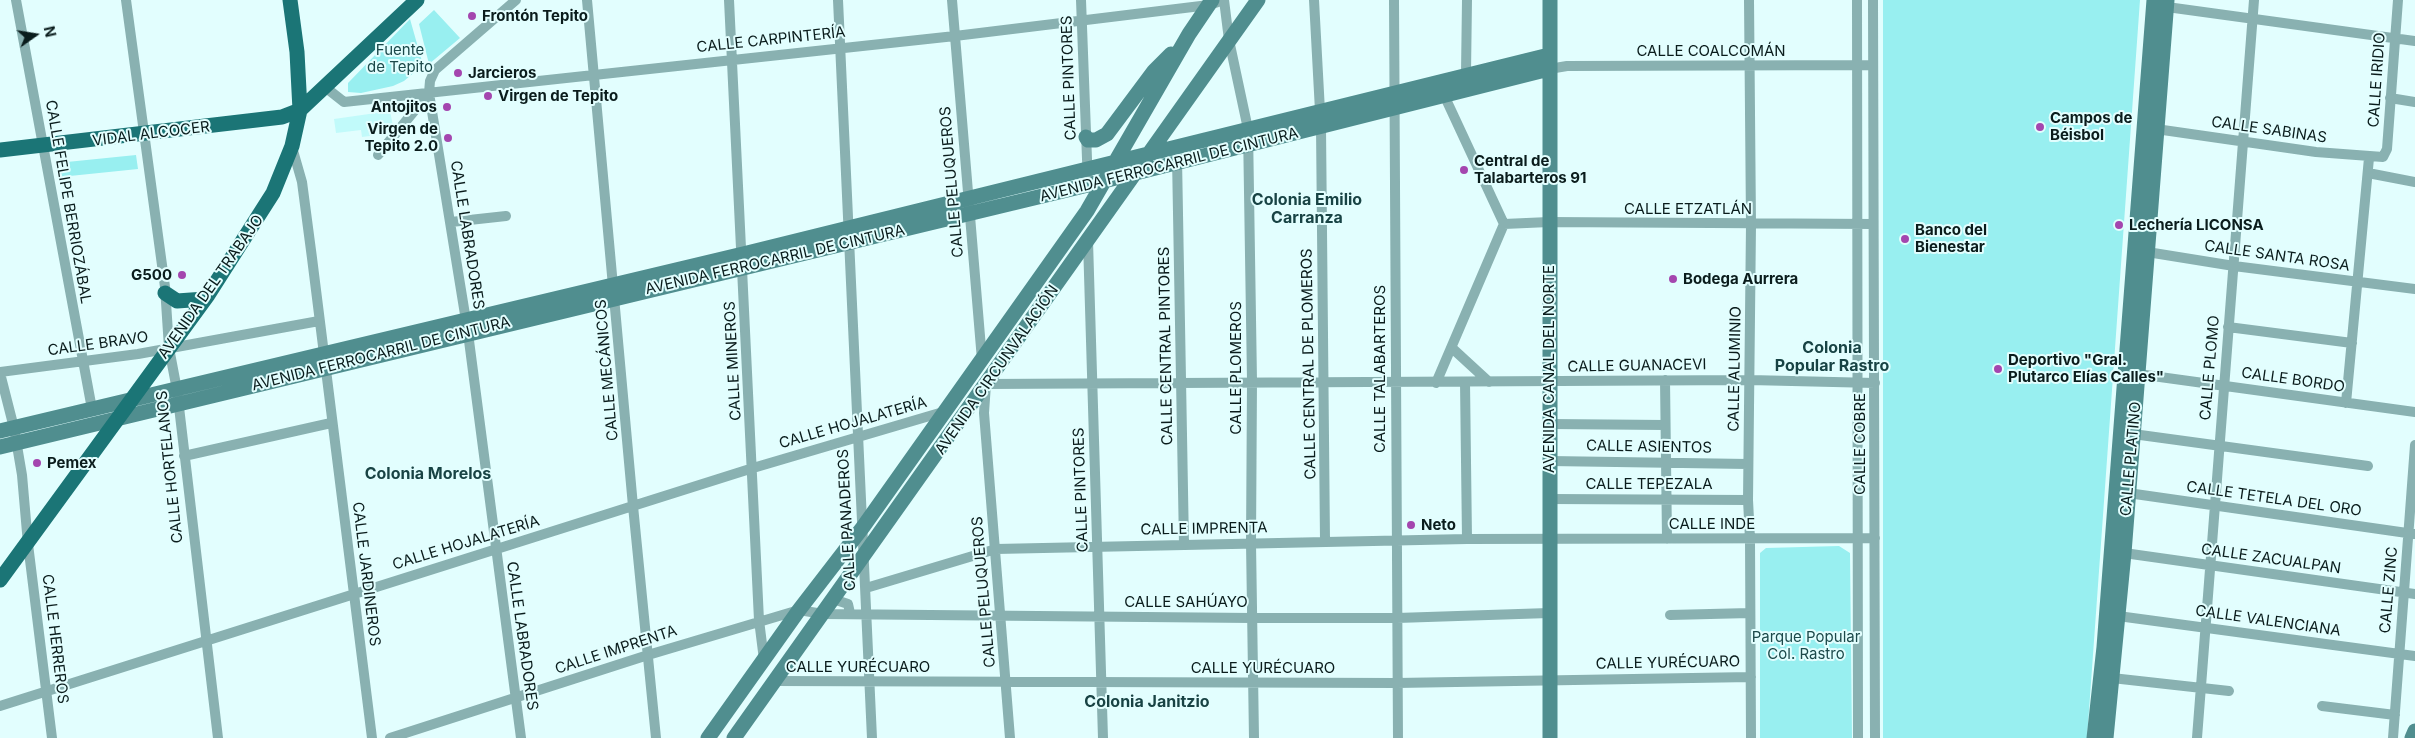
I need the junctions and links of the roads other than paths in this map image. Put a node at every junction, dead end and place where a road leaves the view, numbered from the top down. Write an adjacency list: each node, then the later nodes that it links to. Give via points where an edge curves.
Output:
1 (16, 0): 55 (street, CALLE FELIPE BERRIOZÁBAL)
2 (126, 0): 51 (street, CALLE HORTELANOS)
3 (290, 0): 45 (main road, AVENIDA DEL TRABAJO)
4 (516, 0): 40 (street, via 435,70)
5 (587, 0): 37 (street, CALLE MECÁNICOS)
6 (729, 0): 31 (street, CALLE MINEROS)
7 (838, 0): 30 (street, CALLE PANADEROS)
8 (952, 0): 26 (street, CALLE PELUQUEROS)
9 (1081, 0): 24 (street, CALLE PINTORES)
10 (1258, 0): 28 (street, AVENIDA CIRCUNVALACIÓN)
11 (1314, 0): 46 (street)
12 (1394, 0): 39 (street, CALLE TALABARTEROS)
13 (1466, 0): 36 (street)
14 (1550, 0): 32 (street, AVENIDA CANAL DEL NORTE)
15 (1749, 0): 34 (street, CALLE ALUMINIO)
16 (1857, 0): 35 (street, CALLE COBRE)
17 (1873, 0): 33 (street, CALLE COBRE)
18 (2254, 0): 23 (street, CALLE PLOMO)
19 (2398, 0): 27 (street, CALLE IRIDIO)
20 (1217, 1): 24 (street, CALLE CARPINTERÍA); 25 (street, AVENIDA CIRCUNVALACIÓN); 28 (street, CALLE PLOMEROS)
21 (412, 2): 38 (main road)
22 (2163, 2): 23 (street); 49 (street, CALLE PLATINO); 79 (street, CALLE PLATINO)
23 (2252, 18): 27 (street); 54 (street, CALLE PLOMO)
24 (1081, 21): 26 (street, CALLE CARPINTERÍA); 52 (street, CALLE PINTORES)
25 (1188, 34): 47 (street, AVENIDA CIRCUNVALACIÓN); 52 (street, via 1154,71 1107,134 1096,140)
26 (955, 36): 30 (street, CALLE CARPINTERÍA); 69 (street, CALLE PELUQUEROS)
27 (2394, 38): 29 (street); 42 (street, CALLE IRIDIO)
28 (1229, 40): 50 (street, AVENIDA CIRCUNVALACIÓN); 53 (street, CALLE PLOMEROS)
29 (2415, 41)
30 (840, 48): 31 (street, CALLE CARPINTERÍA); 77 (street, CALLE PANADEROS)
31 (732, 59): 37 (street, CALLE CARPINTERÍA); 80 (street, CALLE MINEROS)
32 (1549, 62): 34 (street, CALLE COALCOMÁN, via 1566,66); 36 (street, AVENIDA FERROCARRIL DE CINTURA); 41 (street, AVENIDA FERROCARRIL DE CINTURA); 72 (street, AVENIDA CANAL DEL NORTE)
33 (1873, 65): 35 (street, CALLE COALCOMÁN); 75 (street, CALLE COBRE)
34 (1750, 66): 35 (street, CALLE COALCOMÁN); 74 (street, CALLE ALUMINIO)
35 (1856, 66): 76 (street, CALLE COBRE)
36 (1466, 73): 39 (street, AVENIDA FERROCARRIL DE CINTURA)
37 (595, 74): 40 (street, CALLE CARPINTERÍA); 84 (street, CALLE MECÁNICOS)
38 (326, 87): 40 (street, CALLE CARPINTERÍA, via 344,102); 45 (main road)
39 (1394, 92): 44 (street, CALLE TALABARTEROS); 46 (street, AVENIDA FERROCARRIL DE CINTURA)
40 (429, 93): 60 (street); 71 (street, CALLE LABRADORES)
41 (1444, 95): 44 (street, AVENIDA FERROCARRIL DE CINTURA); 73 (street)
42 (2390, 98): 43 (street); 61 (street, CALLE IRIDIO, via 2386,152)
43 (2415, 102)
44 (1394, 108): 48 (street, AVENIDA FERROCARRIL DE CINTURA); 107 (street, CALLE TALABARTEROS)
45 (300, 110): 51 (main road, VIDAL ALCOCER, via 272,120); 56 (main road, AVENIDA DEL TRABAJO)
46 (1320, 111): 53 (street, AVENIDA FERROCARRIL DE CINTURA)
47 (1145, 112): 50 (street, via 1149,126 1154,132); 62 (street, AVENIDA CIRCUNVALACIÓN)
48 (1321, 127): 53 (street, AVENIDA FERROCARRIL DE CINTURA); 106 (street, CALLE CENTRAL DE PLOMEROS)
49 (2156, 128): 54 (street, CALLE SABINAS); 79 (street, CALLE PLATINO)
50 (1162, 133): 58 (street, AVENIDA CIRCUNVALACIÓN)
51 (144, 134): 55 (main road, VIDAL ALCOCER); 85 (street, CALLE HORTELANOS)
52 (1086, 137): 63 (street, CALLE PINTORES)
53 (1248, 137): 59 (street, AVENIDA FERROCARRIL DE CINTURA); 100 (street, CALLE PLOMEROS)
54 (2244, 143): 61 (street, CALLE SABINAS); 81 (street, CALLE PLOMO)
55 (43, 146): 57 (main road, VIDAL ALCOCER); 94 (street, CALLE FELIPE BERRIOZÁBAL)
56 (292, 146): 86 (main road, AVENIDA DEL TRABAJO, via 267,205); 87 (street, CALLE JARDINEROS, via 302,182)
57 (0, 150)
58 (1150, 154): 59 (street, AVENIDA FERROCARRIL DE CINTURA); 62 (street, AVENIDA FERROCARRIL DE CINTURA); 64 (street, AVENIDA CIRCUNVALACIÓN)
59 (1177, 154): 64 (street, AVENIDA FERROCARRIL DE CINTURA); 105 (street, CALLE CENTRAL PINTORES)
60 (378, 155)
61 (2374, 158): 65 (street, CALLE IRIDIO)
62 (1117, 162): 63 (street, AVENIDA FERROCARRIL DE CINTURA); 66 (street, AVENIDA CIRCUNVALACIÓN)
63 (1087, 170): 68 (street, CALLE PINTORES); 69 (street, AVENIDA FERROCARRIL DE CINTURA)
64 (1136, 172): 66 (street, AVENIDA FERROCARRIL DE CINTURA); 78 (street, AVENIDA CIRCUNVALACIÓN)
65 (2368, 173): 67 (street); 82 (street, CALLE IRIDIO)
66 (1107, 179): 68 (street, AVENIDA FERROCARRIL DE CINTURA); 95 (street, AVENIDA CIRCUNVALACIÓN)
67 (2415, 182)
68 (1088, 185): 69 (street, AVENIDA FERROCARRIL DE CINTURA)
69 (970, 206): 77 (street, AVENIDA FERROCARRIL DE CINTURA); 95 (street, CALLE PELUQUEROS)
70 (506, 216): 71 (street)
71 (451, 222): 88 (street, CALLE LABRADORES)
72 (1549, 222): 73 (street, CALLE ETZATLÁN); 74 (street, CALLE ETZATLÁN); 103 (street, AVENIDA CANAL DEL NORTE)
73 (1504, 224): 92 (street)
74 (1751, 224): 76 (street, CALLE ETZATLÁN); 99 (street, CALLE ALUMINIO)
75 (1873, 224): 76 (street, CALLE ETZATLÁN); 109 (street, CALLE COBRE)
76 (1858, 225): 104 (street, CALLE COBRE)
77 (849, 235): 80 (street, AVENIDA FERROCARRIL DE CINTURA); 125 (street, CALLE PANADEROS)
78 (1088, 241): 110 (street, AVENIDA CIRCUNVALACIÓN); 111 (street, CALLE PINTORES)
79 (2140, 251): 81 (street, CALLE SANTA ROSA); 97 (street, CALLE PLATINO); 202 (street, CALLE PLATINO, via 2104,647)
80 (743, 261): 84 (street, AVENIDA FERROCARRIL DE CINTURA); 134 (street, CALLE MINEROS)
81 (2234, 266): 82 (street, CALLE SANTA ROSA); 89 (street, CALLE PLOMO)
82 (2358, 282): 83 (street, CALLE SANTA ROSA); 90 (street, CALLE IRIDIO)
83 (2415, 289)
84 (615, 290): 88 (street, AVENIDA FERROCARRIL DE CINTURA); 140 (street, CALLE MECÁNICOS)
85 (166, 293): 86 (main road, via 177,301); 91 (street, CALLE HORTELANOS)
86 (205, 299): 91 (main road, AVENIDA DEL TRABAJO)
87 (319, 321): 91 (street, CALLE BRAVO); 93 (street, CALLE JARDINEROS)
88 (467, 327): 93 (street, AVENIDA FERROCARRIL DE CINTURA); 156 (street, CALLE LABRADORES)
89 (2228, 327): 90 (street); 112 (street, CALLE PLOMO)
90 (2352, 343): 115 (street, CALLE IRIDIO)
91 (169, 348): 94 (street, CALLE BRAVO); 113 (street, CALLE HORTELANOS); 114 (main road, AVENIDA DEL TRABAJO)
92 (1452, 348): 102 (street); 108 (street)
93 (325, 361): 113 (street, AVENIDA FERROCARRIL DE CINTURA); 120 (street, CALLE JARDINEROS)
94 (82, 362): 96 (street, CALLE BRAVO); 116 (street, CALLE FELIPE BERRIOZÁBAL)
95 (982, 362): 117 (street, AVENIDA CIRCUNVALACIÓN)
96 (0, 372): 123 (street, CALLE HERREROS)
97 (2138, 374): 112 (street, CALLE BORDO); 124 (street, CALLE PLATINO)
98 (1665, 380): 99 (street, CALLE GUANACEVI); 103 (street, CALLE GUANACEVI); 122 (street)
99 (1750, 380): 104 (street, CALLE GUANACEVI); 132 (street, CALLE ALUMINIO)
100 (1252, 381): 105 (street); 106 (street); 151 (street, CALLE PLOMEROS)
101 (1465, 382): 102 (street); 108 (street); 145 (street)
102 (1489, 382): 103 (street)
103 (1550, 382): 121 (street, AVENIDA CANAL DEL NORTE)
104 (1858, 382): 109 (street, CALLE GUANACEVI); 143 (street, CALLE COBRE)
105 (1182, 383): 111 (street); 153 (street, CALLE CENTRAL PINTORES)
106 (1325, 383): 107 (street); 150 (street, CALLE CENTRAL DE PLOMEROS)
107 (1395, 383): 108 (street); 149 (street, CALLE TALABARTEROS)
108 (1436, 383)
109 (1875, 383): 144 (street, CALLE COBRE)
110 (986, 384): 111 (street); 155 (street, CALLE PELUQUEROS, via 984,413); 158 (street, AVENIDA CIRCUNVALACIÓN)
111 (1092, 384): 154 (street, CALLE PINTORES)
112 (2224, 386): 115 (street, CALLE BORDO); 127 (street, CALLE PLOMO)
113 (178, 396): 114 (street, AVENIDA FERROCARRIL DE CINTURA); 119 (street, AVENIDA FERROCARRIL DE CINTURA); 129 (street, CALLE HORTELANOS)
114 (130, 401): 116 (street, AVENIDA FERROCARRIL DE CINTURA); 119 (main road, AVENIDA DEL TRABAJO)
115 (2346, 403): 118 (street, CALLE BORDO)
116 (92, 409): 123 (street, AVENIDA FERROCARRIL DE CINTURA)
117 (943, 412): 125 (street, CALLE HOJALATERÍA); 141 (street, AVENIDA CIRCUNVALACIÓN)
118 (2415, 412)
119 (119, 417): 123 (street, AVENIDA FERROCARRIL DE CINTURA); 152 (main road, AVENIDA DEL TRABAJO)
120 (331, 423): 129 (street); 162 (street, CALLE JARDINEROS)
121 (1550, 424): 122 (street); 130 (street, AVENIDA CANAL DEL NORTE)
122 (1665, 425): 131 (street)
123 (10, 434): 128 (street, AVENIDA FERROCARRIL DE CINTURA); 152 (street, CALLE HERREROS, via 22,474)
124 (2133, 434): 127 (street); 135 (street, CALLE PLATINO)
125 (858, 436): 134 (street, CALLE HOJALATERÍA); 141 (street, CALLE PANADEROS)
126 (2415, 445): 142 (street, CALLE ZINC)
127 (2218, 446): 133 (street); 139 (street, CALLE PLOMO)
128 (0, 447)
129 (184, 456): 179 (street, CALLE HORTELANOS)
130 (1550, 461): 131 (street, CALLE ASIENTOS); 137 (street, AVENIDA CANAL DEL NORTE)
131 (1665, 462): 132 (street, CALLE ASIENTOS); 136 (street)
132 (1748, 464): 138 (street, CALLE ALUMINIO)
133 (2368, 466)
134 (753, 468): 140 (street, CALLE HOJALATERÍA); 177 (street, CALLE MINEROS)
135 (2128, 493): 139 (street, CALLE TETELA DEL ORO); 157 (street, CALLE PLATINO)
136 (1666, 498): 137 (street, CALLE TEPEZALA); 138 (street, CALLE TEPEZALA); 147 (street)
137 (1550, 499): 146 (street, AVENIDA CANAL DEL NORTE)
138 (1748, 500): 148 (street, CALLE ALUMINIO)
139 (2215, 505): 142 (street, CALLE TETELA DEL ORO); 159 (street, CALLE PLOMO)
140 (633, 506): 156 (street, CALLE HOJALATERÍA); 181 (street, CALLE MECÁNICOS)
141 (863, 527): 158 (street, CALLE PANADEROS); 165 (street, AVENIDA CIRCUNVALACIÓN)
142 (2412, 534): 163 (street, CALLE ZINC)
143 (1858, 538): 144 (street, CALLE INDE); 148 (street, CALLE INDE); 218 (street, CALLE COBRE)
144 (1875, 538): 219 (street, CALLE COBRE)
145 (1467, 539): 146 (street, CALLE IMPRENTA); 149 (street, CALLE IMPRENTA)
146 (1548, 539): 147 (street, CALLE INDE); 167 (street, AVENIDA CANAL DEL NORTE)
147 (1667, 539): 148 (street, CALLE INDE)
148 (1750, 539): 168 (street, CALLE ALUMINIO)
149 (1396, 540): 150 (street, CALLE IMPRENTA); 176 (street, CALLE TALABARTEROS)
150 (1325, 541): 151 (street, CALLE IMPRENTA)
151 (1251, 543): 153 (street, CALLE IMPRENTA); 175 (street, CALLE PLOMEROS)
152 (28, 544): 160 (main road, AVENIDA DEL TRABAJO); 194 (street, CALLE HERREROS)
153 (1184, 545): 154 (street, CALLE IMPRENTA)
154 (1098, 546): 155 (street, CALLE IMPRENTA); 174 (street, CALLE PINTORES)
155 (996, 549): 161 (street, CALLE IMPRENTA); 172 (street, CALLE PELUQUEROS)
156 (495, 550): 162 (street, CALLE HOJALATERÍA); 196 (street, CALLE LABRADORES)
157 (2124, 553): 159 (street, CALLE ZACUALPAN); 173 (street, CALLE PLATINO)
158 (864, 556): 161 (street, CALLE PANADEROS); 164 (street, AVENIDA CIRCUNVALACIÓN)
159 (2210, 565): 163 (street, CALLE ZACUALPAN); 178 (street, CALLE PLOMO)
160 (0, 580)
161 (866, 588): 170 (street, CALLE PANADEROS)
162 (354, 594): 179 (street, CALLE HOJALATERÍA); 205 (street, CALLE JARDINEROS)
163 (2410, 594): 180 (street, CALLE ZINC)
164 (833, 599): 166 (street, via 848,604); 169 (street, AVENIDA CIRCUNVALACIÓN)
165 (799, 610): 169 (street, CALLE IMPRENTA); 177 (street, CALLE IMPRENTA); 183 (street, AVENIDA CIRCUNVALACIÓN)
166 (850, 613): 169 (street, CALLE SAHÚAYO); 170 (street, CALLE SAHÚAYO)
167 (1549, 613): 176 (street, CALLE SAHÚAYO); 186 (street, AVENIDA CANAL DEL NORTE)
168 (1750, 613): 171 (street); 184 (street, CALLE ALUMINIO)
169 (823, 614): 187 (street, AVENIDA CIRCUNVALACIÓN)
170 (867, 614): 172 (street, CALLE SAHÚAYO); 188 (street, CALLE PANADEROS)
171 (1670, 615)
172 (1002, 616): 174 (street, CALLE SAHÚAYO); 189 (street, CALLE PELUQUEROS)
173 (2118, 616): 178 (street, CALLE VALENCIANA); 185 (street, CALLE PLATINO)
174 (1099, 617): 175 (street, CALLE SAHÚAYO); 190 (street, CALLE PINTORES)
175 (1252, 618): 176 (street, CALLE SAHÚAYO); 191 (street, CALLE PLOMEROS)
176 (1397, 618): 192 (street, CALLE TALABARTEROS)
177 (759, 620): 181 (street, CALLE IMPRENTA); 183 (street, CALLE MINEROS)
178 (2206, 627): 180 (street, CALLE VALENCIANA); 193 (street, CALLE PLOMO)
179 (206, 642): 194 (street, CALLE HOJALATERÍA); 204 (street, CALLE HORTELANOS)
180 (2398, 654): 182 (street, CALLE VALENCIANA); 199 (street, CALLE ZINC)
181 (648, 655): 196 (street, CALLE IMPRENTA); 208 (street, CALLE MECÁNICOS)
182 (2415, 656)
183 (764, 660): 209 (street, AVENIDA CIRCUNVALACIÓN)
184 (1751, 677): 186 (street, CALLE YURÉCUARO); 217 (street, CALLE ALUMINIO)
185 (2112, 678): 193 (street); 202 (street, CALLE PLATINO)
186 (1550, 680): 192 (street, CALLE YURÉCUARO); 216 (street, AVENIDA CANAL DEL NORTE)
187 (775, 681): 188 (street, CALLE YURÉCUARO); 210 (street, AVENIDA CIRCUNVALACIÓN)
188 (870, 682): 189 (street, CALLE YURÉCUARO); 212 (street, CALLE PANADEROS)
189 (1007, 682): 190 (street, CALLE YURÉCUARO); 213 (street, CALLE PELUQUEROS)
190 (1102, 683): 191 (street, CALLE YURÉCUARO); 214 (street, CALLE PINTORES)
191 (1253, 683): 192 (street, CALLE YURÉCUARO); 215 (street, CALLE PLOMEROS)
192 (1397, 683): 201 (street, CALLE TALABARTEROS)
193 (2202, 688): 195 (street); 220 (street, CALLE PLOMO)
194 (48, 690): 197 (street, CALLE HOJALATERÍA); 203 (street, CALLE HERREROS)
195 (2230, 691)
196 (515, 699): 206 (street, CALLE IMPRENTA); 207 (street, CALLE LABRADORES)
197 (0, 706)
198 (2322, 706): 199 (street)
199 (2395, 715): 221 (street, CALLE ZINC)
200 (2415, 731): 222 (street)
201 (1398, 733)
202 (2103, 737)
203 (52, 738)
204 (218, 738)
205 (372, 738)
206 (390, 738)
207 (521, 738)
208 (656, 738)
209 (708, 738)
210 (734, 738): 211 (street)
211 (738, 738)
212 (872, 738)
213 (1010, 738)
214 (1103, 738)
215 (1254, 738)
216 (1550, 738)
217 (1751, 738)
218 (1858, 738)
219 (1875, 738)
220 (2197, 738)
221 (2393, 738)
222 (2412, 738)

